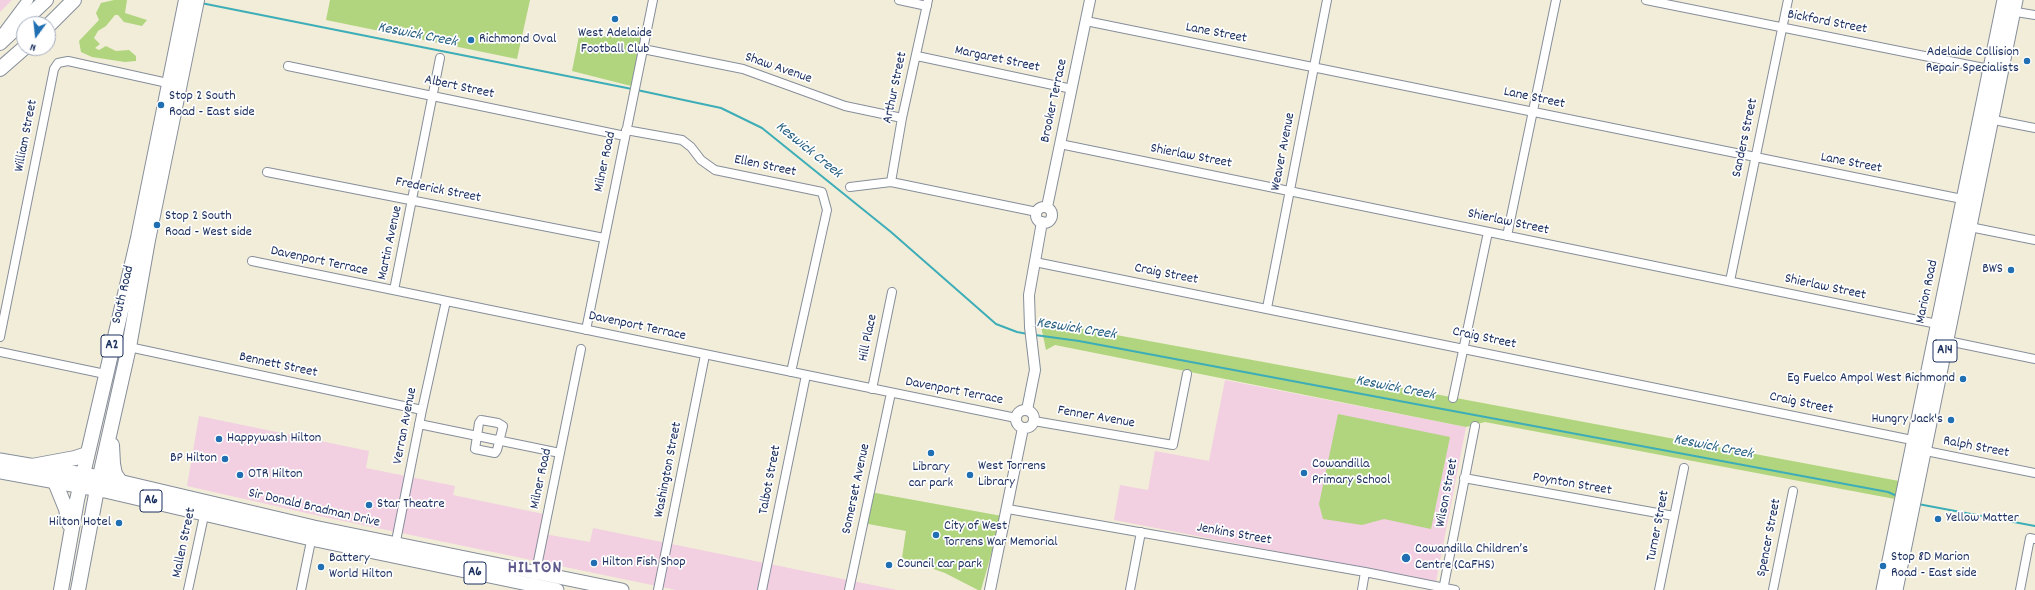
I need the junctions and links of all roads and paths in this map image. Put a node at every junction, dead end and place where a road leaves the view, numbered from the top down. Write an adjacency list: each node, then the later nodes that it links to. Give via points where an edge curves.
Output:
1 (28, 0): 18 (street)
2 (46, 0): 19 (highway)
3 (74, 0): 15 (highway)
4 (653, 0): 20 (street, Milner Road)
5 (899, 0): 12 (street)
6 (1090, 0): 16 (street, Brooker Terrace)
7 (1327, 0): 25 (street, Weaver Avenue)
8 (1556, 0): 31 (street)
9 (1646, 0): 17 (street, Bickford Street)
10 (1788, 0): 17 (street, Sanders Street)
11 (191, 3): 28 (highway, South Road / A2)
12 (927, 3): 22 (street, Arthur Street)
13 (2009, 5): 14 (street); 27 (main road, Marion Road / A14)
14 (2035, 16)
15 (56, 18)
16 (1086, 21): 25 (street, Lane Street); 29 (street, Brooker Terrace)
17 (1782, 28): 27 (street, Bickford Street); 37 (street, Sanders Street)
18 (0, 37)
19 (0, 44)
20 (643, 49): 32 (street, Shaw Avenue, via 743,69 845,106); 35 (street, Milner Road)
21 (16, 55): 26 (highway)
22 (917, 56): 29 (street, Margaret Street); 32 (street, Arthur Street)
23 (440, 58): 30 (street, Martin Avenue)
24 (288, 66): 30 (street, Albert Street)
25 (1313, 67): 31 (street, Lane Street); 41 (street, Weaver Avenue)
26 (0, 69)
27 (1996, 70): 33 (main road, Marion Road / A14)
28 (175, 84): 61 (street, William Street, via 68,61 58,63 54,69); 63 (highway, South Road / A2); 70 (highway, South Road / A2)
29 (1072, 89): 36 (street, Brooker Terrace)
30 (434, 96): 35 (street, Albert Street); 42 (street, Martin Avenue)
31 (1533, 112): 37 (street, Lane Street); 49 (street)
32 (902, 118): 39 (street, Arthur Street)
33 (1986, 118): 34 (street); 43 (main road, Marion Road / A14)
34 (2035, 128)
35 (626, 133): 50 (street, Milner Road); 69 (street, Ellen Street, via 682,140 715,170 822,192 827,210)
36 (1060, 144): 41 (street, Shierlaw Street); 44 (street, Brooker Terrace)
37 (1755, 158): 43 (street, Lane Street); 54 (street, Sanders Street)
38 (267, 172): 42 (street, Frederick Street)
39 (891, 182): 40 (street); 45 (street)
40 (850, 186)
41 (1290, 190): 48 (street, Shierlaw Street); 58 (street, Weaver Avenue)
42 (413, 200): 50 (street, Frederick Street); 55 (street, Martin Avenue)
43 (1970, 200): 47 (main road, Marion Road / A14)
44 (1046, 207): 45 (street); 46 (street, via 1052,215 1050,220)
45 (1037, 212): 46 (street, via 1036,216)
46 (1042, 222): 53 (street)
47 (1964, 226): 51 (street); 59 (main road, Marion Road / A14)
48 (1488, 232): 49 (street, Shierlaw Street); 64 (street)
49 (1507, 236): 54 (street, Shierlaw Street)
50 (604, 238): 60 (street, Milner Road)
51 (2035, 240)
52 (252, 261): 55 (street, Davenport Terrace)
53 (1035, 262): 58 (street, Craig Street); 77 (street, via 1029,295 1035,370)
54 (1730, 282): 59 (street, Shierlaw Street)
55 (394, 290): 57 (street, Davenport Terrace)
56 (892, 292): 73 (street, Hill Place)
57 (446, 301): 60 (street, Davenport Terrace); 76 (street, Verran Avenue)
58 (1267, 308): 64 (street, Craig Street)
59 (1944, 325): 62 (main road, Marion Road / A14)
60 (586, 330): 67 (street, Davenport Terrace)
61 (0, 337)
62 (1941, 340): 68 (street); 86 (main road, Marion Road / A14); 87 (main road, Marion Road / A14)
63 (129, 346): 76 (street, Bennett Street); 78 (highway, South Road / A2)
64 (1464, 348): 75 (street); 86 (street, Craig Street)
65 (581, 349): 88 (street, Milner Road)
66 (0, 352): 70 (street)
67 (705, 355): 69 (street, Davenport Terrace); 119 (street, Washington Street)
68 (2035, 359)
69 (791, 372): 72 (street, Davenport Terrace)
70 (106, 374): 89 (highway, South Road / A2)
71 (1187, 374): 80 (street, Fenner Avenue, via 1173,445)
72 (806, 375): 73 (street, Davenport Terrace); 120 (street, Talbot Street)
73 (872, 389): 74 (street, Davenport Terrace)
74 (890, 393): 79 (street, Davenport Terrace); 121 (street, Somerset Avenue)
75 (1453, 398)
76 (422, 410): 81 (street, Verran Avenue)
77 (1027, 410): 79 (street, via 1020,411); 80 (street, via 1032,413)
78 (116, 411): 97 (highway, via 112,451 114,471); 99 (highway, South Road / A2)
79 (1016, 418): 83 (street)
80 (1034, 421): 83 (street, via 1030,426)
81 (419, 424): 84 (street); 109 (street, Verran Avenue)
82 (1475, 426): 95 (street, Wilson Street)
83 (1023, 428): 102 (street)
84 (477, 436): 85 (street); 85 (street, via 474,446 478,451 495,453); 85 (street, via 481,420 498,422 503,426)
85 (500, 441): 88 (street)
86 (1913, 444): 87 (street, Ralph Street); 128 (main road, Marion Road / A14)
87 (1926, 447): 94 (street, Ralph Street); 129 (main road, Marion Road / A14)
88 (560, 453): 111 (street, Milner Road)
89 (87, 454): 91 (highway); 96 (highway, South Road / A2)
90 (0, 460): 91 (main road, Sir Donald Bradman Drive / A6)
91 (32, 466): 96 (main road, Sir Donald Bradman Drive / A6)
92 (1684, 468): 104 (street, Turner Street)
93 (0, 472): 98 (main road, Sir Donald Bradman Drive / A6)
94 (2035, 473)
95 (1464, 478): 104 (street, Poynton Street); 112 (street, Wilson Street)
96 (81, 480): 98 (main road, Sir Donald Bradman Drive / A6); 99 (main road, Sir Donald Bradman Drive / A6); 108 (highway, South Road / A2)
97 (119, 480): 99 (main road, Sir Donald Bradman Drive / A6); 101 (main road, Sir Donald Bradman Drive / A6)
98 (56, 482): 108 (highway, via 69,521)
99 (99, 483): 103 (main road, Sir Donald Bradman Drive / A6); 114 (highway, South Road / A2)
100 (1793, 491): 127 (street, Spencer Street)
101 (207, 501): 103 (street, Mallen Street); 106 (main road, Sir Donald Bradman Drive / A6)
102 (1008, 509): 105 (street, Jenkins Street); 122 (street)
103 (204, 514): 106 (main road, Sir Donald Bradman Drive / A6); 115 (street, Mallen Street)
104 (1674, 516): 126 (street, Turner Street)
105 (1142, 532): 110 (street, Jenkins Street); 123 (street)
106 (312, 533): 109 (main road, Sir Donald Bradman Drive / A6); 116 (street)
107 (2033, 538): 130 (street)
108 (69, 541): 113 (highway, South Road / A2)
109 (394, 550): 111 (main road, Sir Donald Bradman Drive / A6)
110 (1365, 572): 112 (street, Jenkins Street); 124 (street)
111 (533, 582): 117 (main road, Sir Donald Bradman Drive / A6); 118 (main road, Sir Donald Bradman Drive / A6)
112 (1443, 589): 125 (street, Jenkins Street)
113 (61, 590)
114 (78, 590)
115 (188, 590)
116 (301, 590)
117 (557, 590)
118 (622, 590)
119 (658, 590)
120 (762, 590)
121 (849, 590)
122 (990, 590)
123 (1130, 590)
124 (1362, 590)
125 (1455, 590)
126 (1659, 590)
127 (1773, 590)
128 (1883, 590)
129 (1896, 590)
130 (2020, 590)

